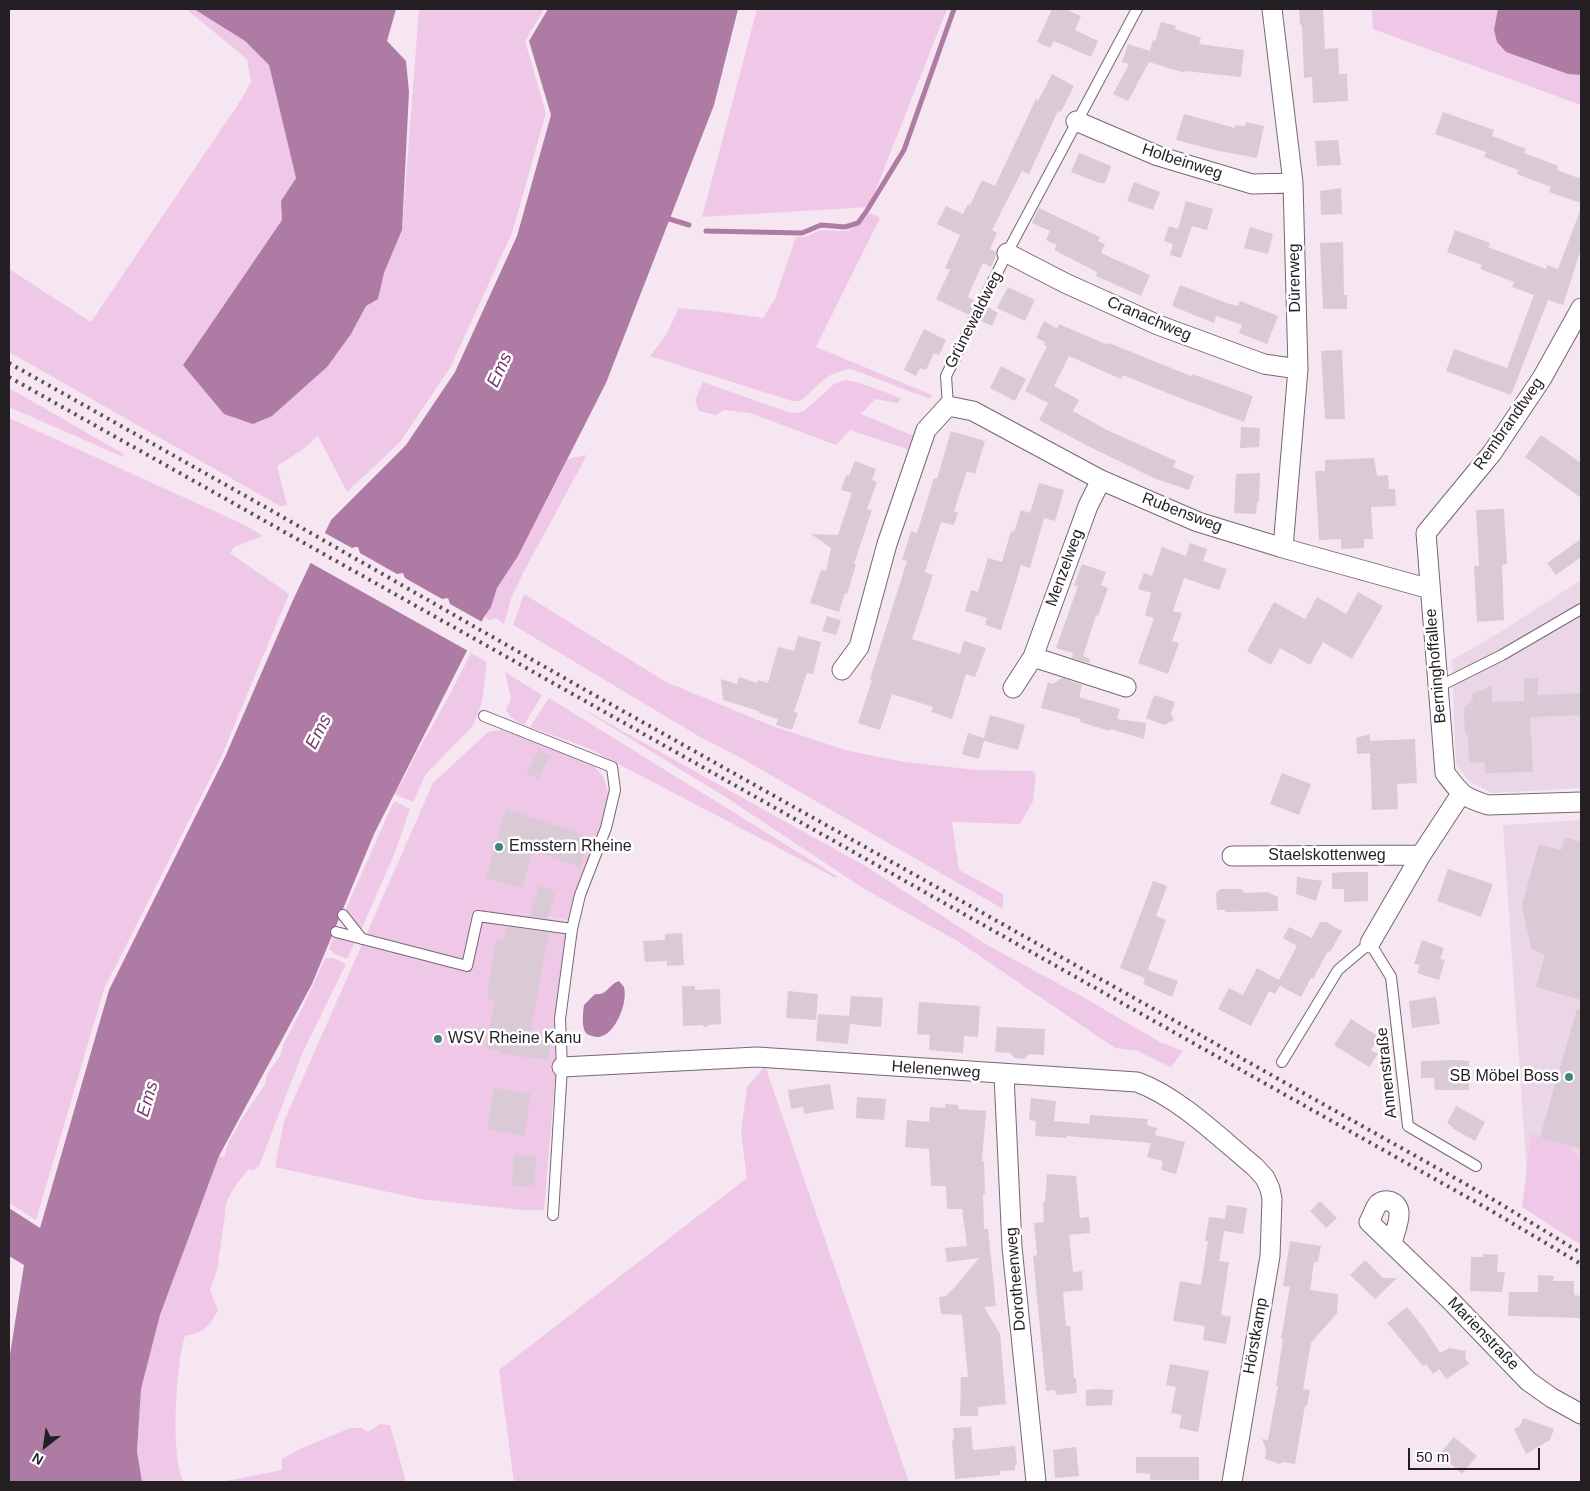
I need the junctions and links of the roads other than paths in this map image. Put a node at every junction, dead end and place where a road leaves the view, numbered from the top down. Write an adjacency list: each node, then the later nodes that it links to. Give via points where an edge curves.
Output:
1 (1137, 9): 3 (lane, Grünewaldweg)
2 (1272, 9): 4 (street, Dürerweg)
3 (1076, 121): 4 (street, Holbeinweg, via 1158,156 1252,184); 5 (lane, Grünewaldweg)
4 (1293, 183): 7 (street, Dürerweg)
5 (1007, 253): 7 (street, Cranachweg, via 1158,325 1264,364); 8 (lane, Grünewaldweg, via 946,376)
6 (1581, 308): 10 (street, Rembrandtweg, via 1542,378 1492,453)
7 (1298, 369): 11 (street, Dürerweg)
8 (948, 406): 9 (street, Rubensweg, via 973,411); 15 (street, via 926,430 887,544 859,647)
9 (1101, 480): 11 (street, Rubensweg, via 1198,522); 14 (street, Menzelweg, via 1088,506)
10 (1426, 533): 12 (street, Berninghoffallee)
11 (1283, 548): 12 (street, Rubensweg)
12 (1430, 589): 17 (street, Berninghoffallee)
13 (1581, 609): 17 (lane, via 1502,655)
14 (1033, 657): 16 (street); 18 (street, Menzelweg)
15 (842, 670)
16 (1126, 687)
17 (1438, 687): 20 (street, Berninghoffallee, via 1444,773)
18 (1014, 688)
19 (484, 716): 25 (lane, via 612,767 616,790 606,828 580,895)
20 (1461, 794): 21 (street, via 1488,805); 22 (street)
21 (1581, 802)
22 (1421, 855): 23 (street, Staelskottenweg); 28 (street)
23 (1232, 856)
24 (343, 915): 27 (lane)
25 (572, 929): 27 (lane, via 478,916 468,966); 30 (lane, via 560,1019)
26 (336, 932): 27 (lane)
27 (362, 939)
28 (1370, 944): 29 (lane, via 1338,970); 32 (lane, Annenstraße, via 1391,977 1408,1126)
29 (1282, 1062)
30 (562, 1067): 31 (street, Helenenweg, via 757,1057); 34 (lane)
31 (1004, 1075): 33 (street, Helenenweg, via 1138,1082 1155,1088 1255,1167); 37 (street, Dorotheenweg, via 1012,1247)
32 (1476, 1166)
33 (1270, 1189): 38 (street, Hörstkamp, via 1270,1256)
34 (553, 1215)
35 (1392, 1244): 36 (street, Marienstraße, via 1528,1381)
36 (1581, 1414)
37 (1036, 1482)
38 (1232, 1482)

